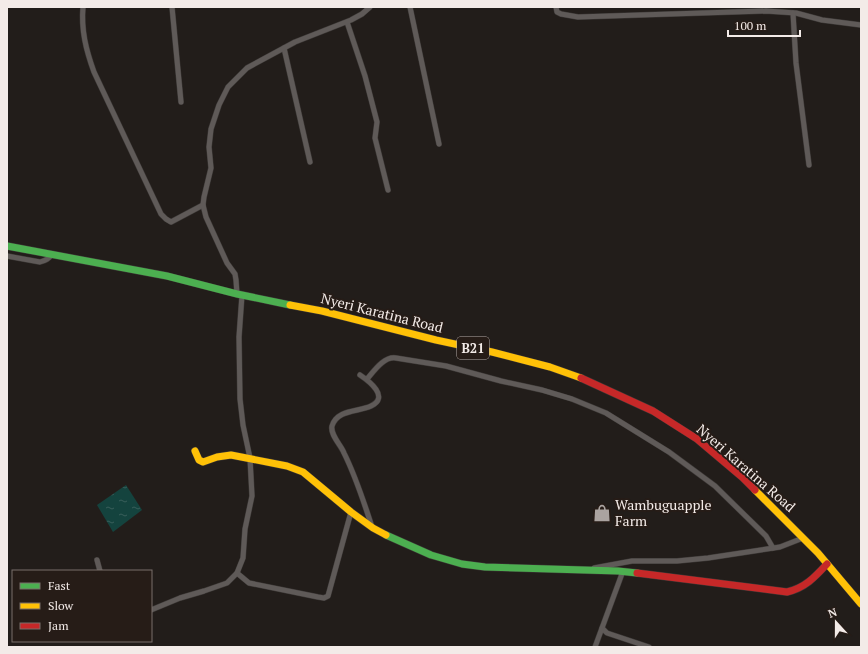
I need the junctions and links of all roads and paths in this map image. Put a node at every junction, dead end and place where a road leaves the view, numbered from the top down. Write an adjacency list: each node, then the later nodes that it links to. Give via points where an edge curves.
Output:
1 (83, 7): 18 (street, via 84,37 94,72 161,214 171,222)
2 (172, 7): 13 (street)
3 (370, 7): 10 (street)
4 (410, 7): 14 (street)
5 (556, 7): 9 (street, via 557,12 561,14 578,17)
6 (671, 7): 9 (street)
7 (753, 9): 8 (street); 9 (street)
8 (793, 13): 11 (street); 16 (street, via 796,63)
9 (670, 14)
10 (348, 22): 12 (street); 17 (street, via 377,122 375,138)
11 (861, 25)
12 (284, 48): 15 (street); 18 (street, via 248,68 228,87 211,129 211,168)
13 (181, 102)
14 (439, 144)
15 (310, 162)
16 (809, 165)
17 (388, 190)
18 (203, 205): 22 (street, via 206,217 234,274)
19 (7, 246): 20 (main road, Nyeri Karatina Road / B21)
20 (52, 254): 21 (street, via 50,258 40,262); 22 (main road, Nyeri Karatina Road / B21, via 167,276)
21 (7, 256)
22 (240, 294): 26 (street, via 240,399); 29 (main road, Nyeri Karatina Road / B21, via 492,352 584,379 653,411 697,439 742,478)
23 (360, 375): 24 (street)
24 (367, 379): 28 (street, via 378,392 377,402 372,406 340,415 332,427 333,434 355,477); 30 (street, via 391,357 446,366 542,390 606,413 670,452 715,486 766,536)
25 (195, 451): 26 (main road, via 199,460 203,462 231,454)
26 (250, 458): 27 (main road, via 303,472); 36 (street, via 252,496 245,529 243,558)
27 (351, 512): 28 (main road); 36 (street, via 328,596 324,598 249,583)
28 (372, 527): 33 (main road, via 431,555 462,564 485,567)
29 (803, 538): 30 (street); 32 (main road, Nyeri Karatina Road / B21)
30 (773, 548): 33 (street, via 693,559 632,561)
31 (97, 560): 34 (street)
32 (827, 564): 35 (main road, via 808,584 787,592); 37 (main road, Nyeri Karatina Road / B21)
33 (587, 569): 35 (main road)
34 (100, 570)
35 (623, 571): 39 (street)
36 (237, 573): 38 (street, via 227,582)
37 (861, 604)
38 (152, 610)
39 (602, 628): 40 (street); 41 (street, via 607,633)
40 (595, 647)
41 (649, 647)

